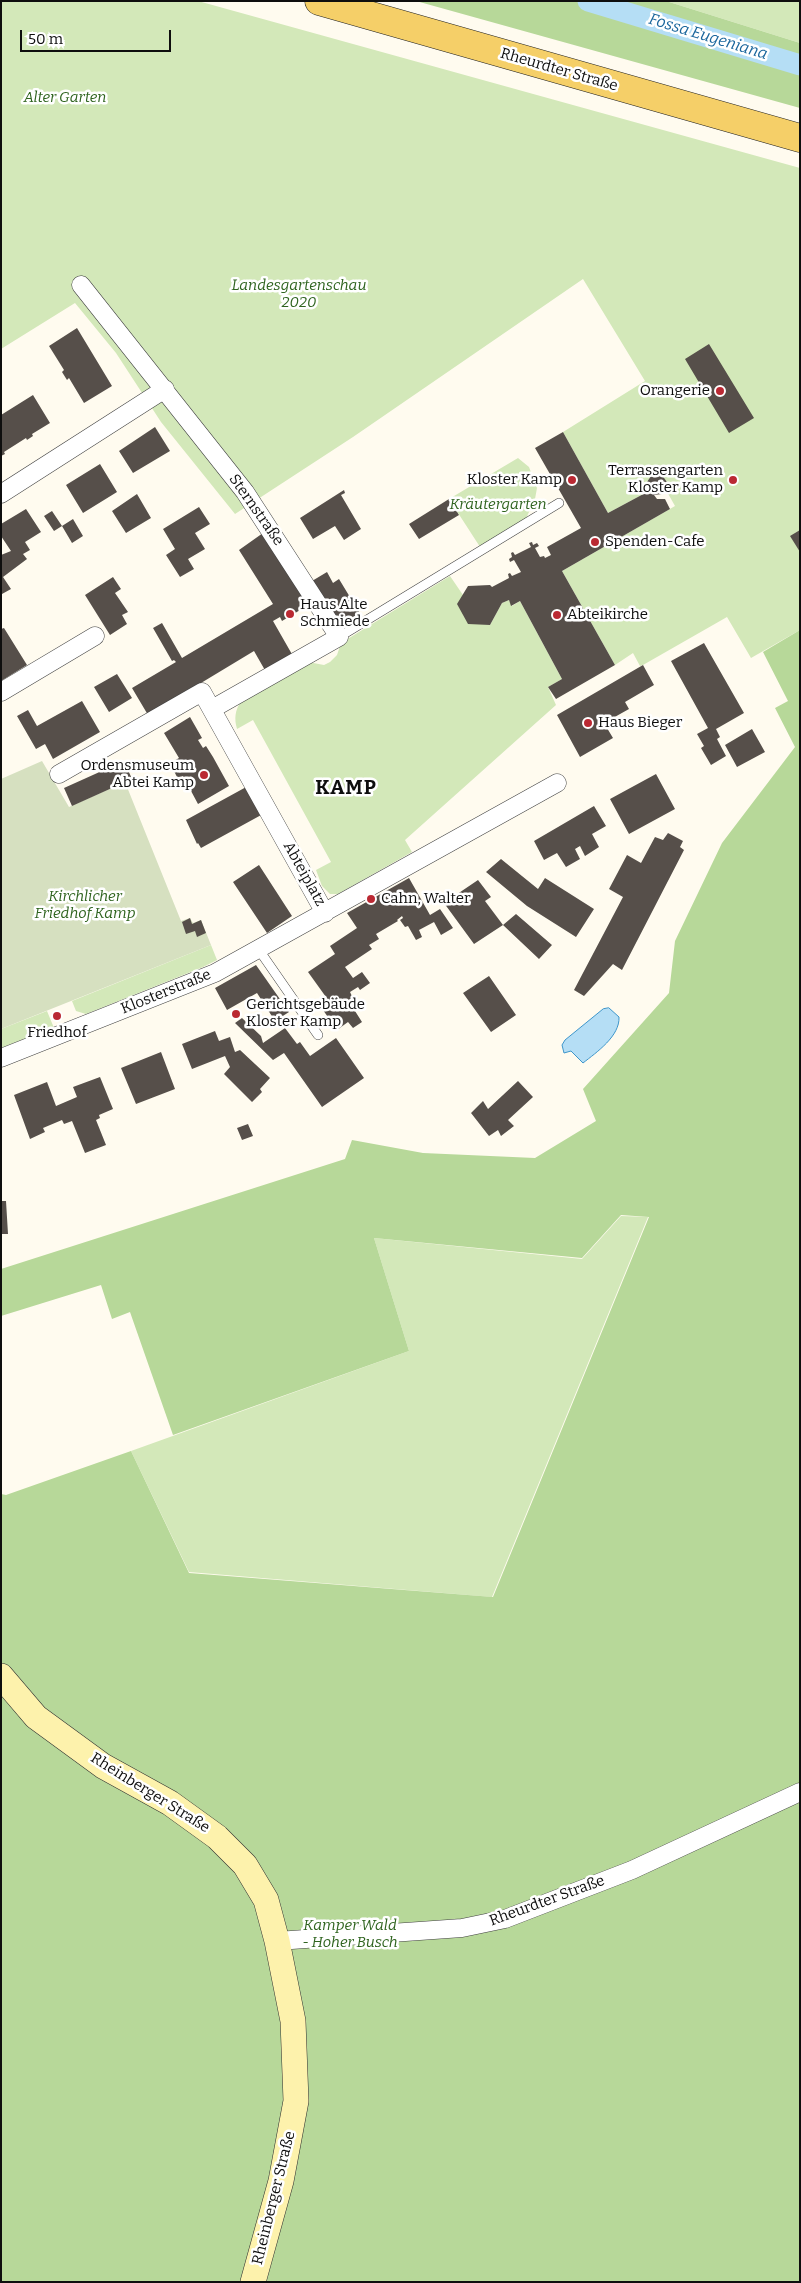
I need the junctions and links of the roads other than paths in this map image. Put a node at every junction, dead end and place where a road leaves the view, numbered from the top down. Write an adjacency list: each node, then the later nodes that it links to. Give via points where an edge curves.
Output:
1 (319, 1): 2 (main road, Rheurdter Straße)
2 (800, 138)
3 (81, 285): 4 (street, Sternstraße)
4 (165, 389): 5 (street); 8 (street, Sternstraße, via 259,511)
5 (1, 494)
6 (559, 503): 8 (lane)
7 (95, 636): 9 (street)
8 (339, 637): 10 (street)
9 (1, 692)
10 (212, 708): 11 (street, Abteiplatz, via 202,692); 13 (street, Abteiplatz)
11 (59, 774)
12 (557, 783): 13 (street, Abteiplatz)
13 (325, 912): 14 (street, Klosterstraße)
14 (259, 950): 15 (lane); 16 (street, Klosterstraße, via 208,976)
15 (318, 1035)
16 (1, 1058)
17 (1, 1676): 19 (main road, Rheinberger Straße, via 36,1717 103,1766 170,1803 217,1837 245,1865 266,1900)
18 (800, 1792): 19 (street, Rheurdter Straße, via 632,1870 506,1919 462,1928)
19 (277, 1941): 20 (main road, Rheinberger Straße, via 293,2021 296,2101 281,2181)
20 (253, 2282)

